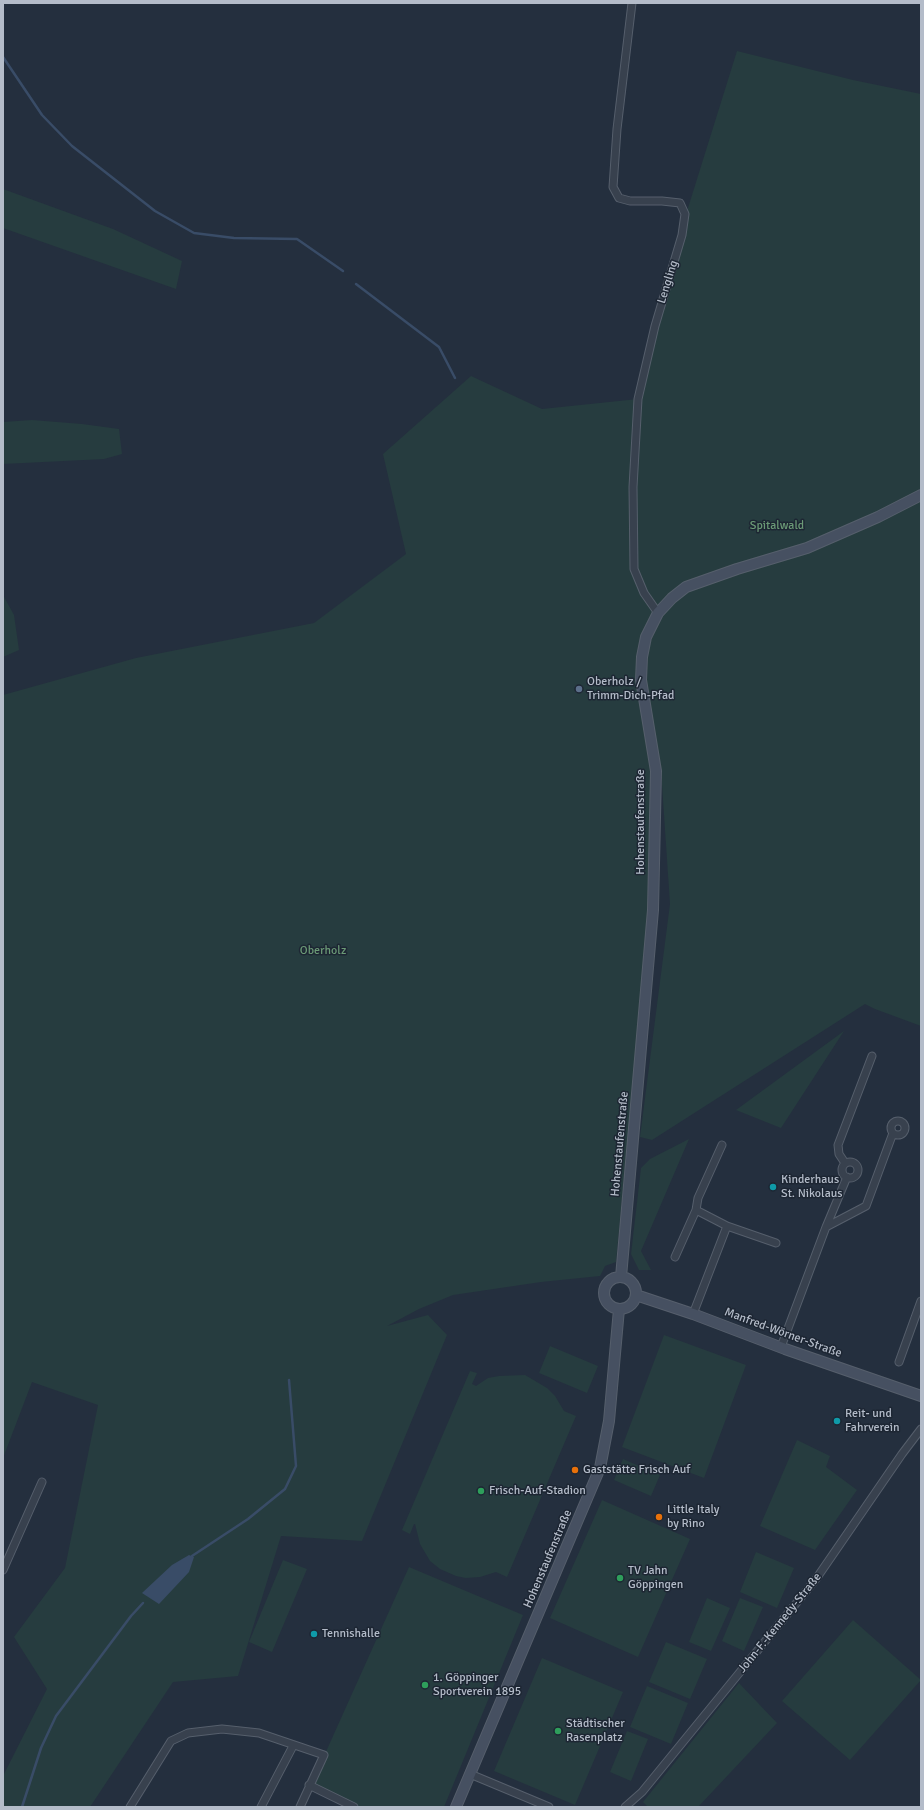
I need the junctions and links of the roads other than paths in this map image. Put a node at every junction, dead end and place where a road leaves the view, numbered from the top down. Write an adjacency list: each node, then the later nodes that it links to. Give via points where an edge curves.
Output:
1 (632, 3): 3 (street, Lengling, via 613,187 619,198 630,201 680,203 685,214 682,235 654,326 638,399 636,428 633,487 634,569 644,593)
2 (921, 495): 3 (main road, Hohenstaufenstraße, via 872,520 807,548 686,587)
3 (658, 613): 14 (main road, Hohenstaufenstraße, via 646,636 642,657 641,690 656,771 653,910)
4 (872, 1056): 7 (street, via 838,1145 839,1154)
5 (893, 1133): 11 (street, via 866,1206)
6 (722, 1145): 9 (street, via 698,1198)
7 (845, 1163): 8 (street, via 842,1172); 8 (street, via 853,1162 858,1168 855,1176)
8 (847, 1177): 11 (street)
9 (696, 1210): 10 (street); 13 (street)
10 (727, 1226): 12 (street); 18 (street)
11 (826, 1227): 19 (street)
12 (776, 1243)
13 (675, 1257)
14 (621, 1277): 15 (main road, via 634,1285); 17 (main road, via 611,1280 604,1292 608,1304)
15 (636, 1295): 17 (main road, via 630,1306); 18 (main road, Manfred-Wörner-Straße)
16 (921, 1301): 20 (street)
17 (619, 1310): 26 (main road, Hohenstaufenstraße, via 609,1421 600,1468)
18 (693, 1314): 19 (main road, Manfred-Wörner-Straße)
19 (781, 1347): 21 (main road, Manfred-Wörner-Straße)
20 (899, 1362)
21 (921, 1396)
22 (921, 1429): 34 (street, John-F.-Kennedy-Straße, via 816,1579 642,1792)
23 (42, 1482): 24 (street)
24 (3, 1570)
25 (294, 1746): 27 (street, via 324,1755); 28 (street, via 259,1733 222,1729 188,1734 171,1741); 29 (street)
26 (470, 1774): 32 (main road, Hohenstaufenstraße); 33 (street)
27 (309, 1785): 30 (street); 31 (street)
28 (130, 1807)
29 (261, 1807)
30 (300, 1807)
31 (354, 1807)
32 (456, 1807)
33 (549, 1807)
34 (625, 1807)

